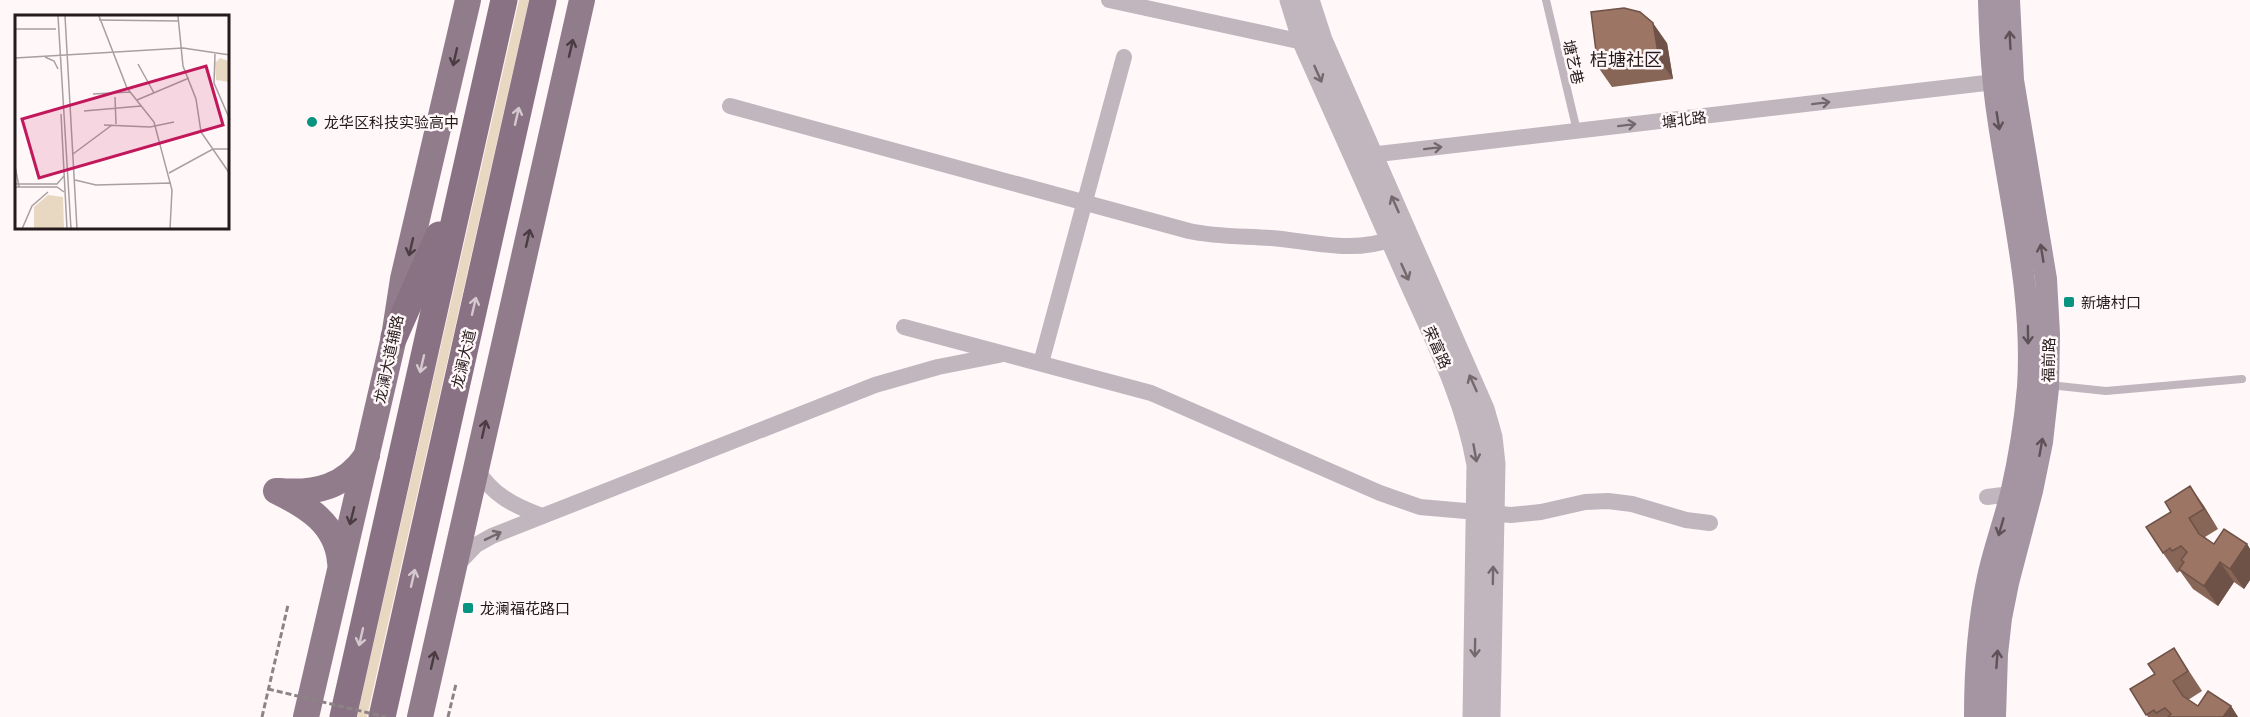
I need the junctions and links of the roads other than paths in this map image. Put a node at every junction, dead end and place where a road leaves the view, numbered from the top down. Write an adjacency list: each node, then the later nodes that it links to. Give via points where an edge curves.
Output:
1 (468, 0): 21 (main road, 龙澜大道辅路, one-way to 21, via 403,279)
2 (504, 0): 17 (highway)
3 (543, 0): 37 (highway, 龙澜大道, one-way to 3)
4 (582, 0): 27 (main road, one-way to 4)
5 (1109, 0): 11 (street)
6 (1290, 0): 11 (street, 荣富路)
7 (1309, 0): 16 (street, 荣富路)
8 (1546, 0): 15 (lane, 塘艺巷)
9 (1989, 0): 13 (main road, 福前路)
10 (2009, 0): 13 (main road, 福前路, one-way to 10)
11 (1303, 42): 16 (street, 荣富路, one-way to 16)
12 (1124, 57): 18 (street)
13 (2003, 81): 15 (street, 塘北路, one-way to 13); 25 (main road, 福前路, one-way to 13, via 2046,279); 28 (main road, 福前路, one-way to 28, via 2029,334)
14 (730, 106): 18 (street)
15 (1577, 131): 16 (street, 塘北路, one-way to 15)
16 (1364, 156): 19 (street, 荣富路); 30 (street, 荣富路, one-way to 16, via 1495,464 1484,409)
17 (463, 182): 21 (highway); 36 (highway, one-way to 36)
18 (1085, 203): 19 (street, via 1209,235 1343,246); 23 (street)
19 (1390, 239): 30 (street, 荣富路, one-way to 30, via 1467,418)
20 (904, 327): 22 (street)
21 (394, 337): 26 (main road, 龙澜大道辅路)
22 (1006, 353): 23 (street); 31 (street, via 875,385)
23 (1041, 363): 30 (street, via 1151,393 1400,501 1420,507)
24 (2242, 379): 25 (lane, via 2106,391)
25 (2048, 385): 28 (main road, 福前路, one-way to 25, via 2042,442)
26 (367, 455): 33 (main road, 龙澜大道辅路, one-way to 33); 33 (main road, via 350,475 335,483 303,493 276,491 302,503 320,518 333,536)
27 (476, 468): 31 (street, via 496,493); 34 (main road)
28 (2021, 493): 29 (street); 41 (main road, 福前路, one-way to 41, via 1992,560 1977,652); 42 (main road, 福前路, one-way to 28, via 2001,618 2016,548)
29 (1987, 497)
30 (1485, 513): 32 (street, via 1523,514 1608,501); 39 (street, 荣富路, one-way to 39); 40 (street, 荣富路, one-way to 30)
31 (542, 516): 34 (street, one-way to 31, via 484,541)
32 (1710, 523)
33 (340, 565): 35 (main road, 龙澜大道辅路)
34 (453, 570): 38 (main road, one-way to 34)
35 (306, 717)
36 (343, 717)
37 (384, 717)
38 (420, 717)
39 (1473, 717)
40 (1490, 717)
41 (1975, 717)
42 (1995, 717)

